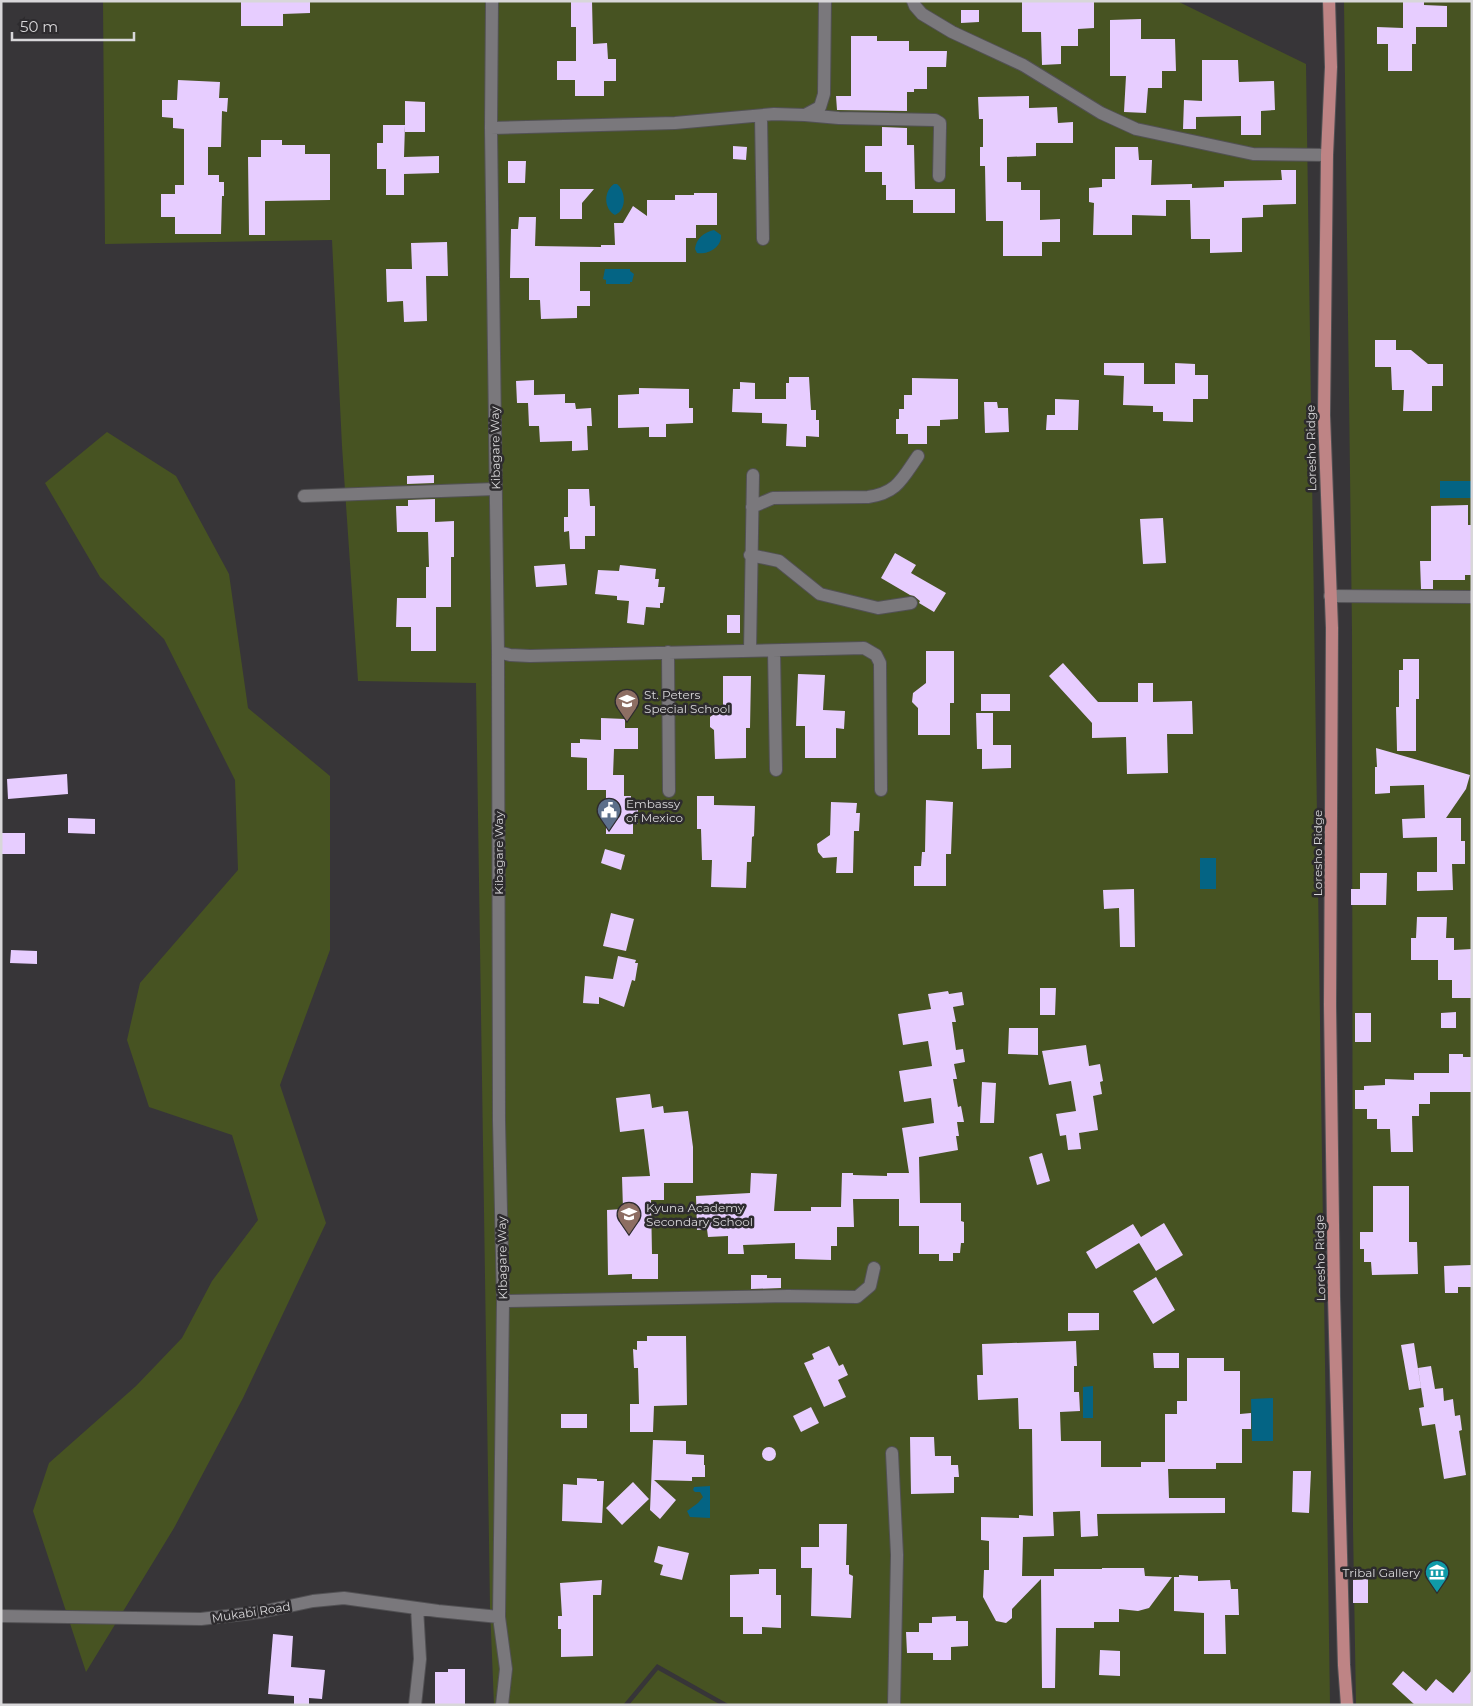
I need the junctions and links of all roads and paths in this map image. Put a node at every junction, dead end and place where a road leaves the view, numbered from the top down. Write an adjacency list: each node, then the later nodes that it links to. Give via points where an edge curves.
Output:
1 (492, 1): 7 (street, Kibagare Way)
2 (825, 1): 5 (street, via 824,94 820,107)
3 (914, 1): 8 (street, via 922,14 952,32 1023,66 1101,113 1136,129 1253,154)
4 (1329, 1): 8 (main road, Loresho Ridge, via 1331,67)
5 (805, 115): 6 (street); 9 (street, via 935,120 940,123)
6 (761, 116): 7 (street, via 674,123); 10 (street)
7 (490, 128): 13 (street, Kibagare Way)
8 (1327, 155): 17 (main road, Loresho Ridge, via 1324,415)
9 (940, 176)
10 (763, 239)
11 (918, 456): 15 (street, via 900,481 882,495 773,498)
12 (753, 475): 15 (street)
13 (496, 489): 14 (street); 22 (street, Kibagare Way)
14 (304, 496)
15 (752, 507): 16 (street)
16 (750, 555): 19 (street, via 779,561 820,594 878,608); 20 (street)
17 (1330, 596): 18 (street); 36 (main road, Loresho Ridge, via 1334,1297)
18 (1472, 597)
19 (911, 603)
20 (750, 651): 21 (street); 23 (street)
21 (774, 651): 24 (street); 25 (street, via 864,648 876,655 881,675)
22 (498, 652): 23 (street, via 530,656); 28 (street, Kibagare Way, via 499,1121)
23 (668, 652): 26 (street)
24 (776, 770)
25 (880, 790)
26 (669, 791)
27 (874, 1268): 28 (street, via 870,1286 857,1297)
28 (503, 1301): 32 (street, Kibagare Way)
29 (892, 1453): 35 (street, via 897,1555)
30 (417, 1608): 31 (street, Mukabi Road, via 344,1598 201,1619); 32 (street, Mukabi Road); 33 (street, via 420,1659)
31 (1, 1616)
32 (499, 1617): 34 (street, Kibagare Way, via 506,1669)
33 (415, 1705)
34 (502, 1705)
35 (894, 1705)
36 (1346, 1705)

